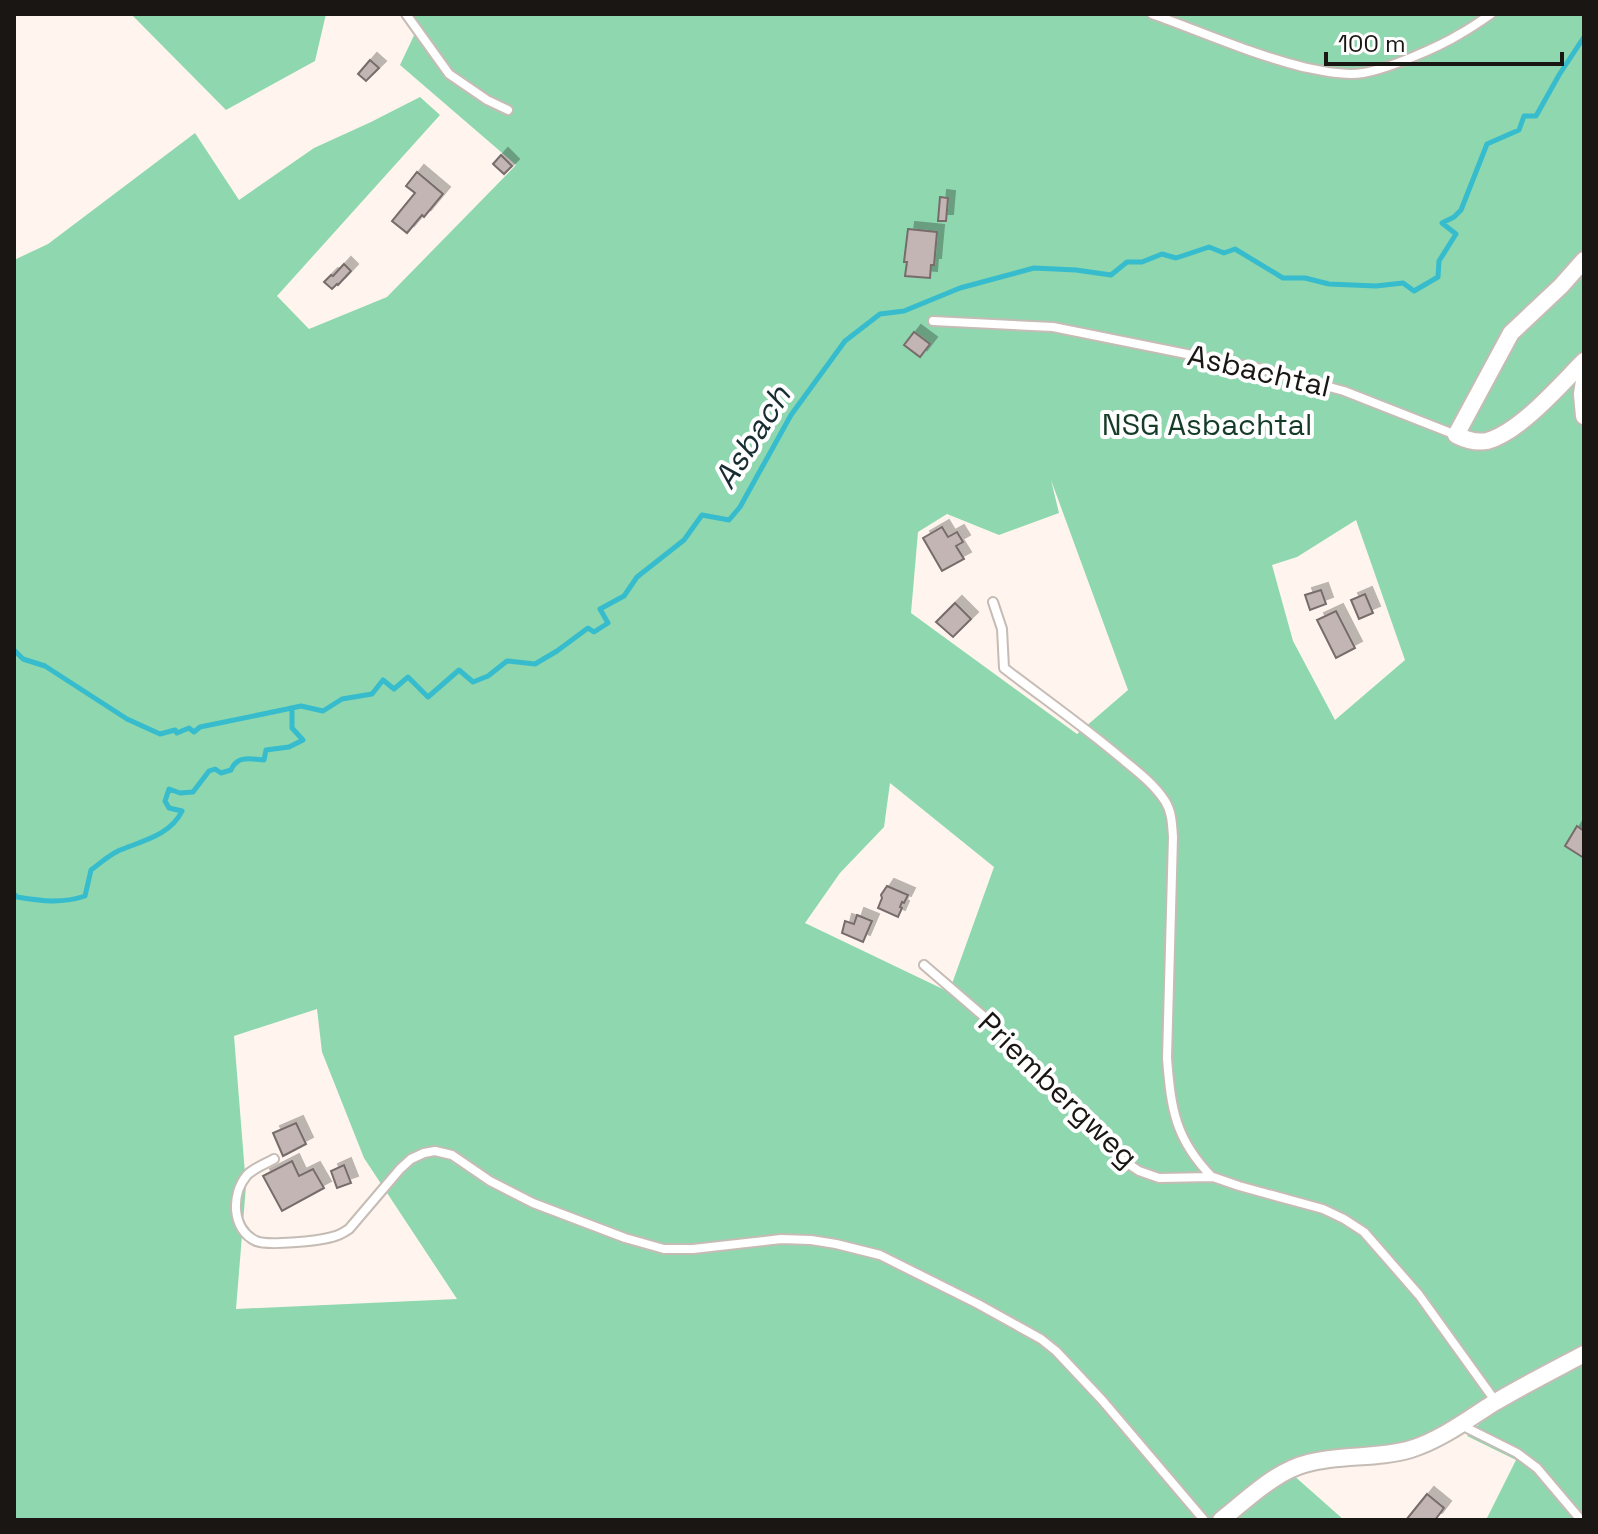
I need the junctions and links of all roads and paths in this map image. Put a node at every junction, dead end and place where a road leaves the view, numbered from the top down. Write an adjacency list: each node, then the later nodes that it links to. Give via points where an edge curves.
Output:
1 (406, 14): 4 (lane, via 449,74)
2 (1152, 14): 3 (lane, via 1266,57 1347,74 1383,68 1459,35)
3 (1491, 14)
4 (508, 110)
5 (1584, 260): 10 (street, via 1511,333)
6 (933, 321): 10 (lane, Asbachtal, via 1053,327 1266,370 1344,391)
7 (1584, 361): 10 (street, via 1511,428 1478,442)
8 (1584, 381): 9 (street)
9 (1584, 416)
10 (1456, 435)
11 (993, 602): 14 (lane, via 1002,629 1004,668 1100,740 1167,804 1173,837 1170,1092 1184,1141)
12 (924, 965): 14 (lane, Priembergweg, via 996,1027 1121,1159 1159,1178)
13 (274, 1159): 18 (lane, via 250,1172 235,1210 244,1232 265,1244 341,1234 411,1159 435,1151 452,1155 533,1203 664,1249 781,1239 880,1255 1049,1345)
14 (1213, 1177): 16 (lane, Priembergweg, via 1323,1209 1364,1232 1419,1295)
15 (1584, 1354): 16 (street)
16 (1496, 1402): 17 (street)
17 (1460, 1425): 19 (street, via 1412,1449 1304,1464 1277,1477); 20 (lane, via 1537,1468)
18 (1204, 1520)
19 (1221, 1520)
20 (1581, 1520)

